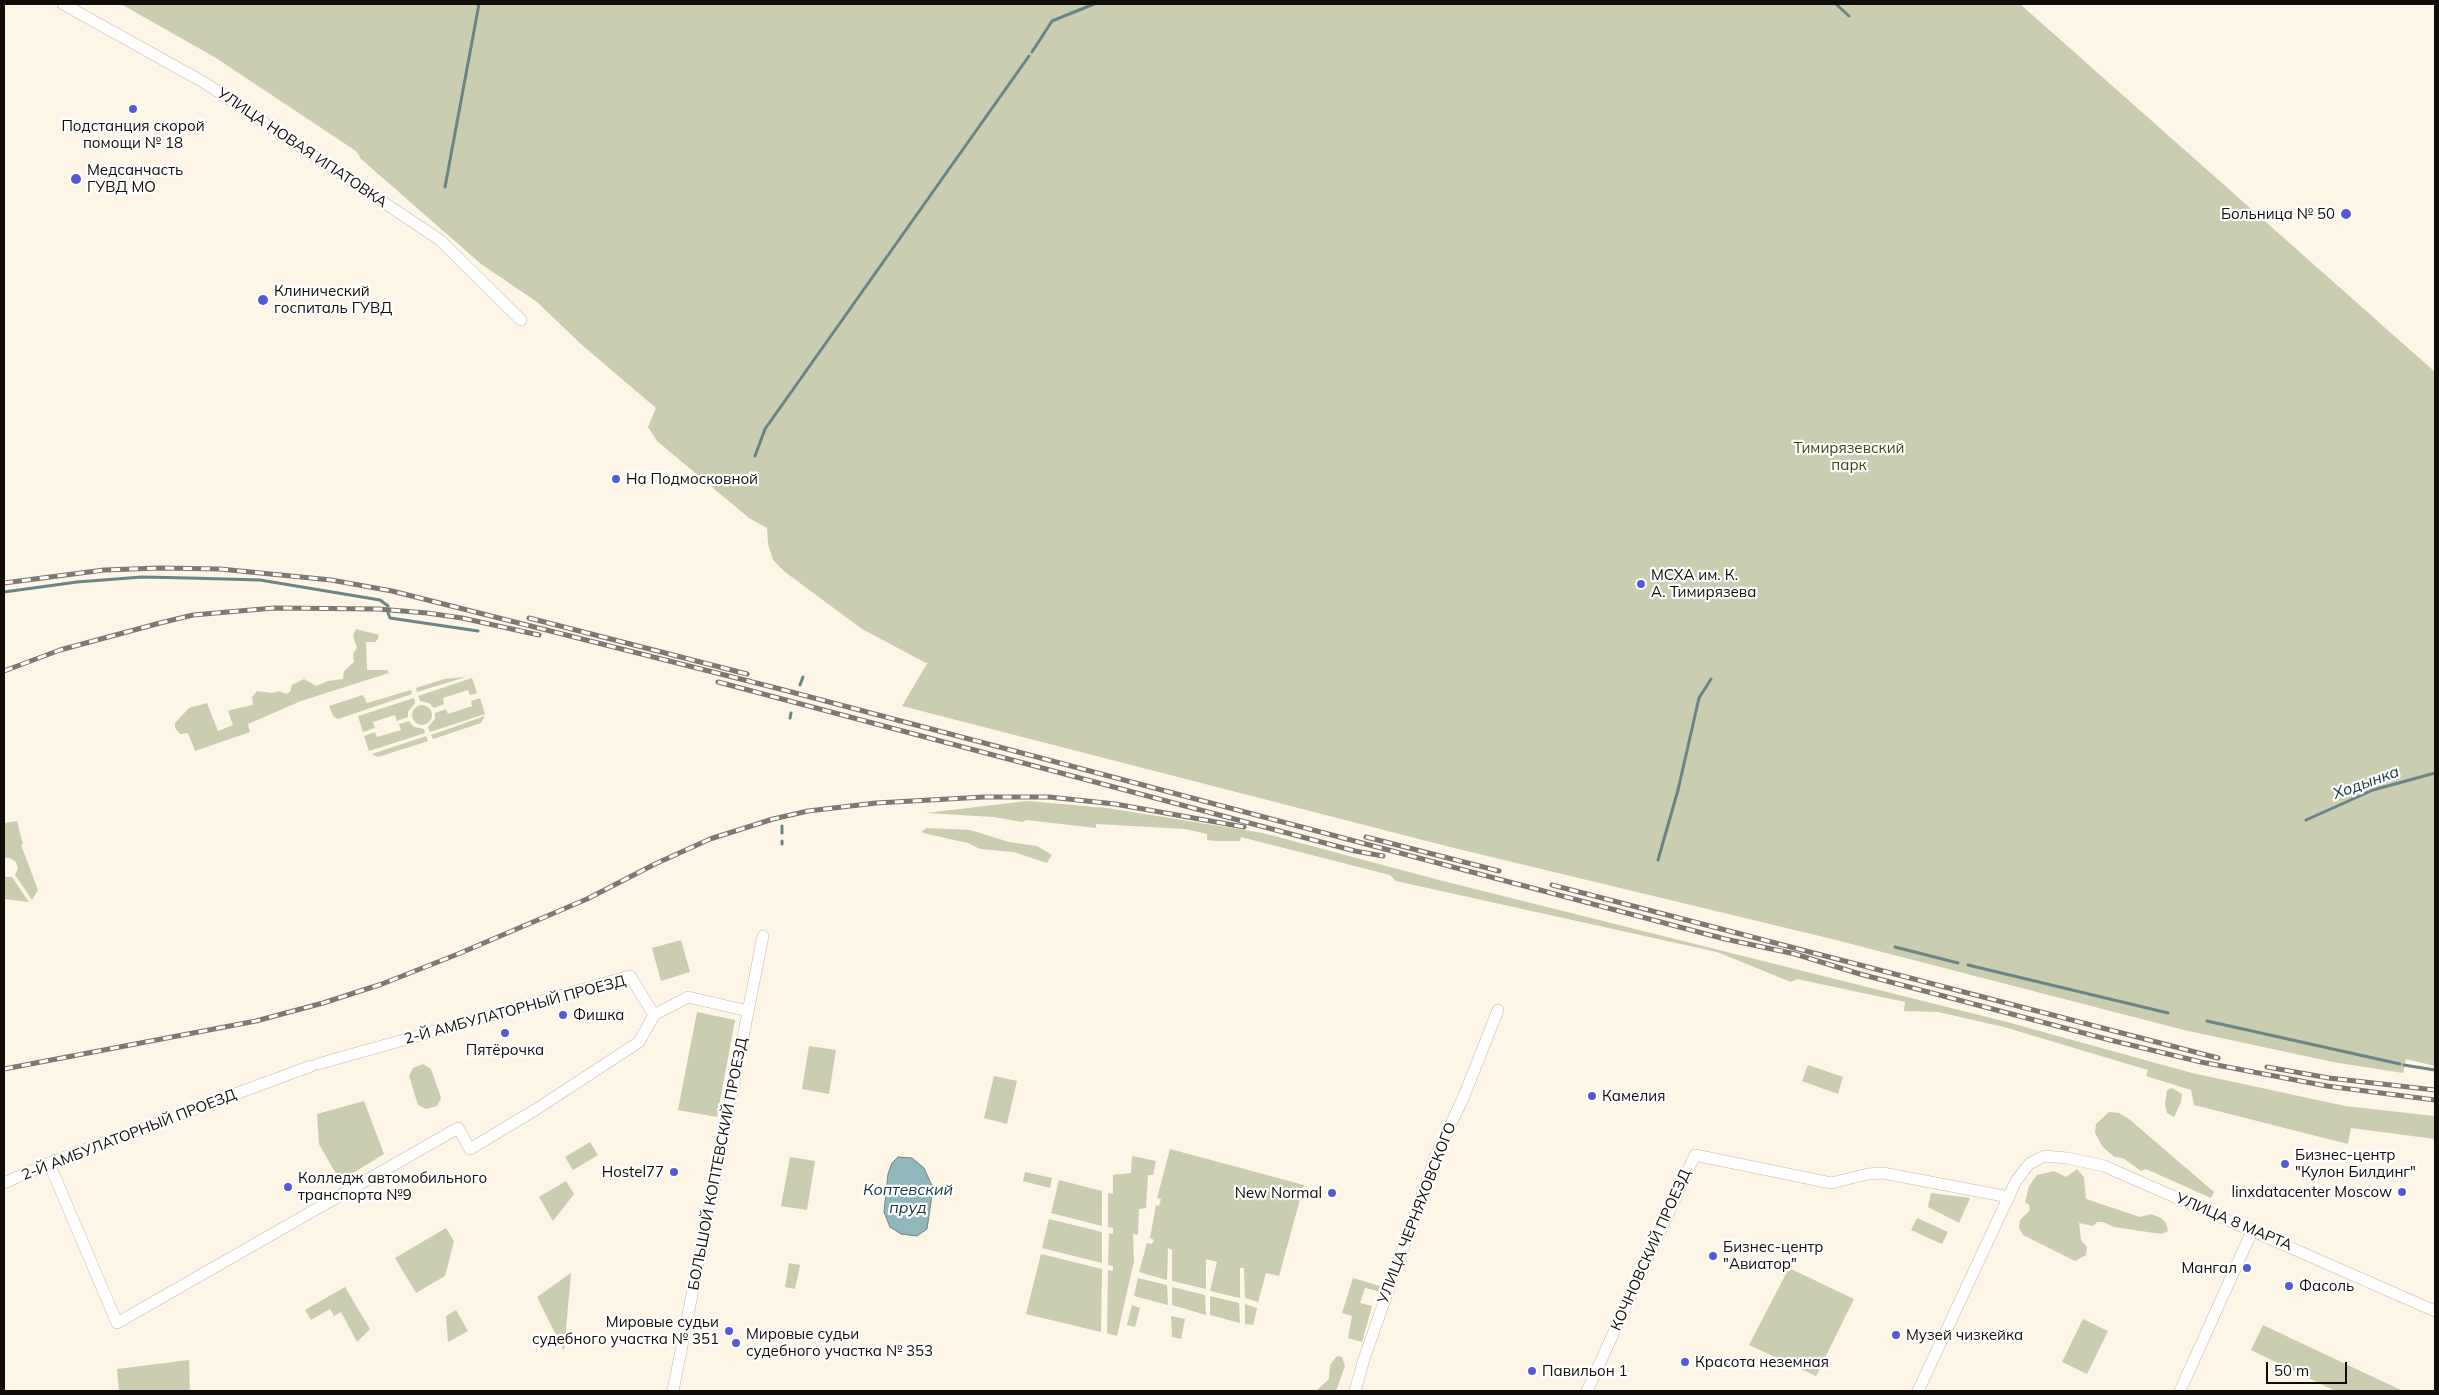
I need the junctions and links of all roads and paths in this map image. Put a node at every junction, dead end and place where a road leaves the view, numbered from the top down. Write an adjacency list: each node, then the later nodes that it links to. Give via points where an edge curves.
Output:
1 (63, 4): 2 (street, УЛИЦА НОВАЯ ИПАТОВКА, via 205,83 440,240)
2 (521, 320)
3 (763, 936): 5 (street, БОЛЬШОЙ КОПТЕВСКИЙ ПРОЕЗД)
4 (1498, 1010): 13 (street, УЛИЦА ЧЕРНЯХОВСКОГО, via 1435,1158)
5 (748, 1011): 6 (street, via 688,997); 12 (street, БОЛЬШОЙ КОПТЕВСКИЙ ПРОЕЗД)
6 (654, 1015): 7 (street, 2-Й АМБУЛАТОРНЫЙ ПРОЕЗД, via 630,976 315,1065); 7 (street, via 639,1042 470,1149 458,1128 117,1323)
7 (49, 1164): 8 (street, 2-Й АМБУЛАТОРНЫЙ ПРОЕЗД)
8 (4, 1183)
9 (2009, 1198): 10 (street, УЛИЦА 8 МАРТА, via 2016,1181 2029,1164 2044,1156 2055,1156 2104,1166); 14 (street, КОЧНОВСКИЙ ПРОЕЗД, via 1883,1173 1831,1183 1695,1155); 15 (street)
10 (2253, 1230): 11 (street, УЛИЦА 8 МАРТА); 16 (street)
11 (2435, 1311)
12 (673, 1391)
13 (1355, 1391)
14 (1587, 1391)
15 (1918, 1391)
16 (2180, 1391)

